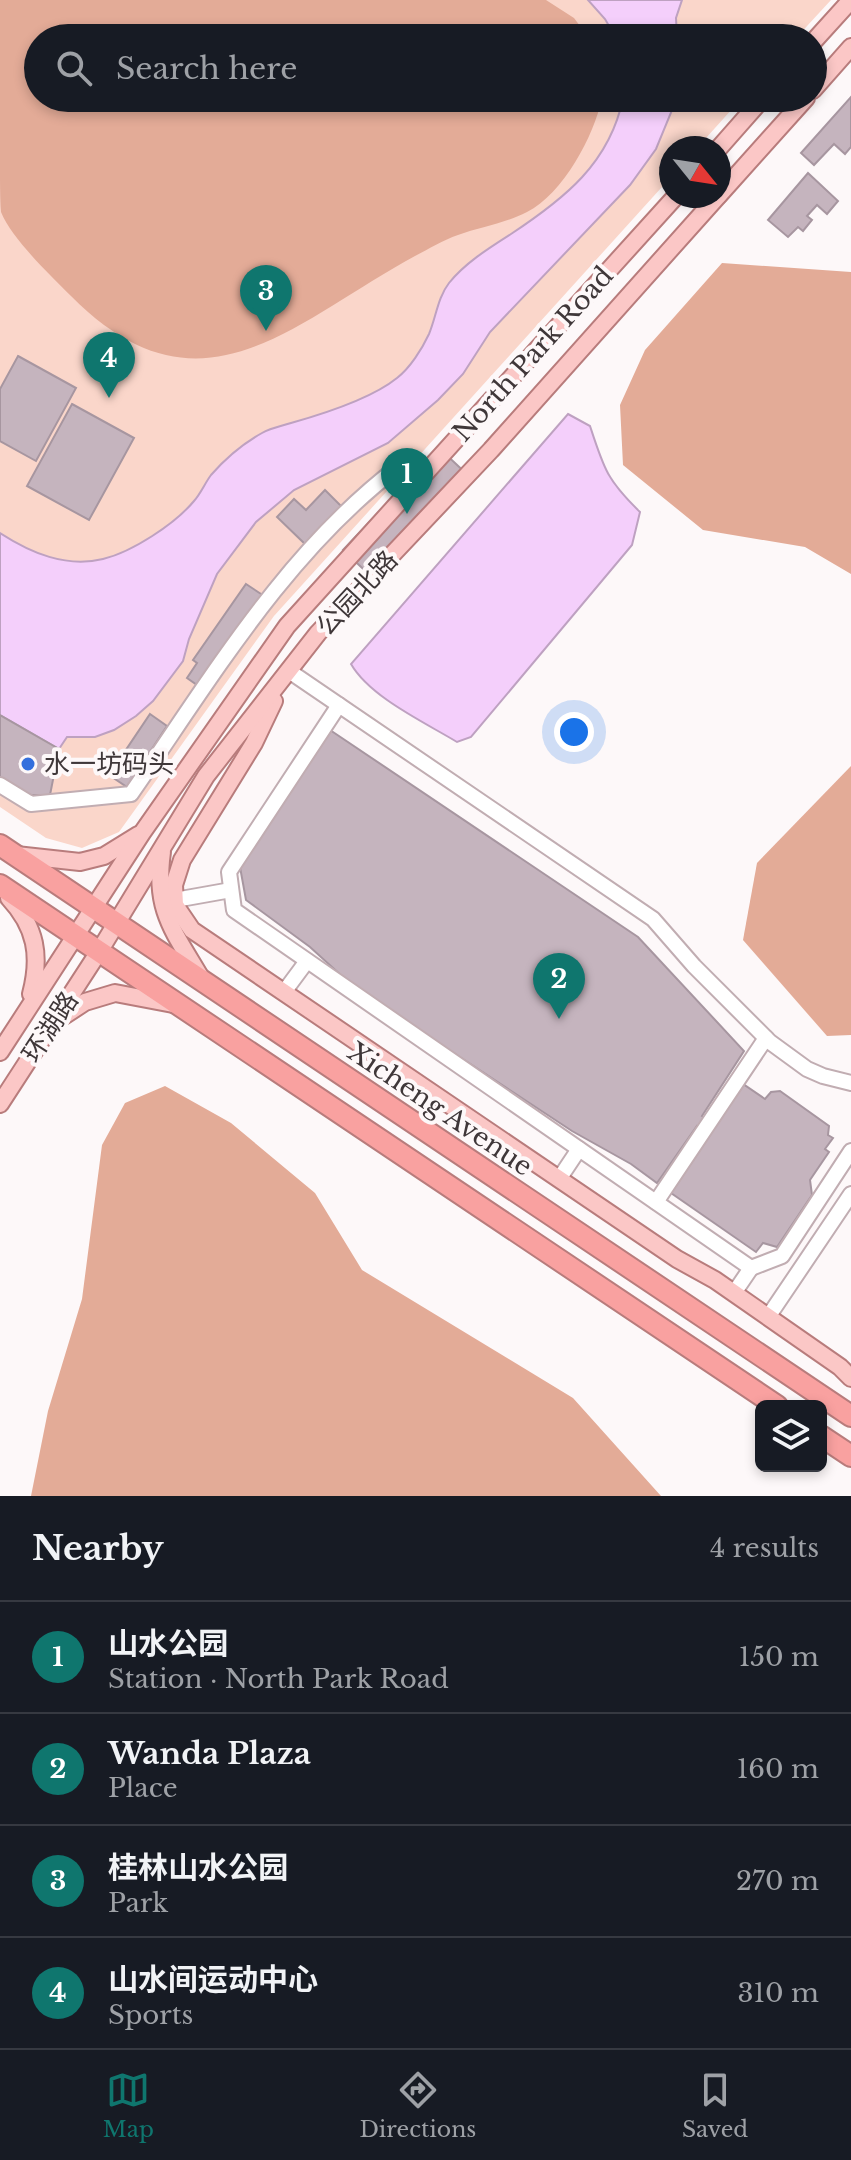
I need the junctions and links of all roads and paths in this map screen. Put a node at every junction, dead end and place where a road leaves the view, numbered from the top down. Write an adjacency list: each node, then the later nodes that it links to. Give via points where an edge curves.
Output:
1 (851, 0): 2 (main road)
2 (827, 27)
3 (851, 47): 4 (main road)
4 (827, 74)
5 (751, 112): 7 (main road)
6 (794, 112): 8 (main road, 公园北路)
7 (730, 136)
8 (731, 182)
9 (665, 208): 15 (main road, North Park Road, via 287,626)
10 (708, 208): 12 (main road, 公园北路, via 318,633)
11 (398, 467): 14 (street, via 272,591 131,794 31,804)
12 (289, 671): 13 (street); 16 (main road, 公园北路, via 206,776); 20 (main road, via 254,743 182,860)
13 (339, 705): 19 (street, via 229,872); 31 (street, via 653,919)
14 (0, 785)
15 (142, 833): 17 (main road, via 104,856 80,862); 21 (main road, North Park Road)
16 (163, 846): 22 (main road, 公园北路); 26 (main road, via 158,881 166,918)
17 (7, 850): 21 (highway, Xicheng Avenue)
18 (0, 887): 23 (highway); 29 (main road, via 23,912 37,953)
19 (231, 890): 20 (street); 25 (street, via 234,910)
20 (175, 900): 27 (main road, via 192,930)
21 (95, 907): 22 (highway, Xicheng Avenue); 23 (main road, North Park Road)
22 (116, 922): 24 (main road, 公园北路); 26 (highway, Xicheng Avenue)
23 (76, 934): 24 (highway); 29 (main road, 环湖路)
24 (100, 950): 28 (highway); 30 (main road, 环湖路)
25 (307, 961): 27 (street); 35 (street)
26 (202, 979): 45 (highway, Xicheng Avenue)
27 (284, 992): 37 (main road)
28 (183, 1006): 30 (main road, via 115,993 85,1002); 44 (highway)
29 (26, 1011): 32 (main road, 环湖路)
30 (52, 1024): 34 (main road, 环湖路)
31 (766, 1038): 33 (street, via 807,1069); 39 (street)
32 (0, 1052)
33 (851, 1083)
34 (0, 1104)
35 (579, 1149): 37 (street); 39 (street)
36 (851, 1151): 40 (street, via 782,1256)
37 (559, 1179): 41 (main road)
38 (851, 1194): 42 (street)
39 (656, 1202): 40 (street)
40 (751, 1268): 41 (street)
41 (734, 1293): 42 (main road)
42 (768, 1317): 43 (main road)
43 (851, 1378)
44 (768, 1400)
45 (851, 1416)
46 (827, 1440): 47 (highway)
47 (851, 1456)

